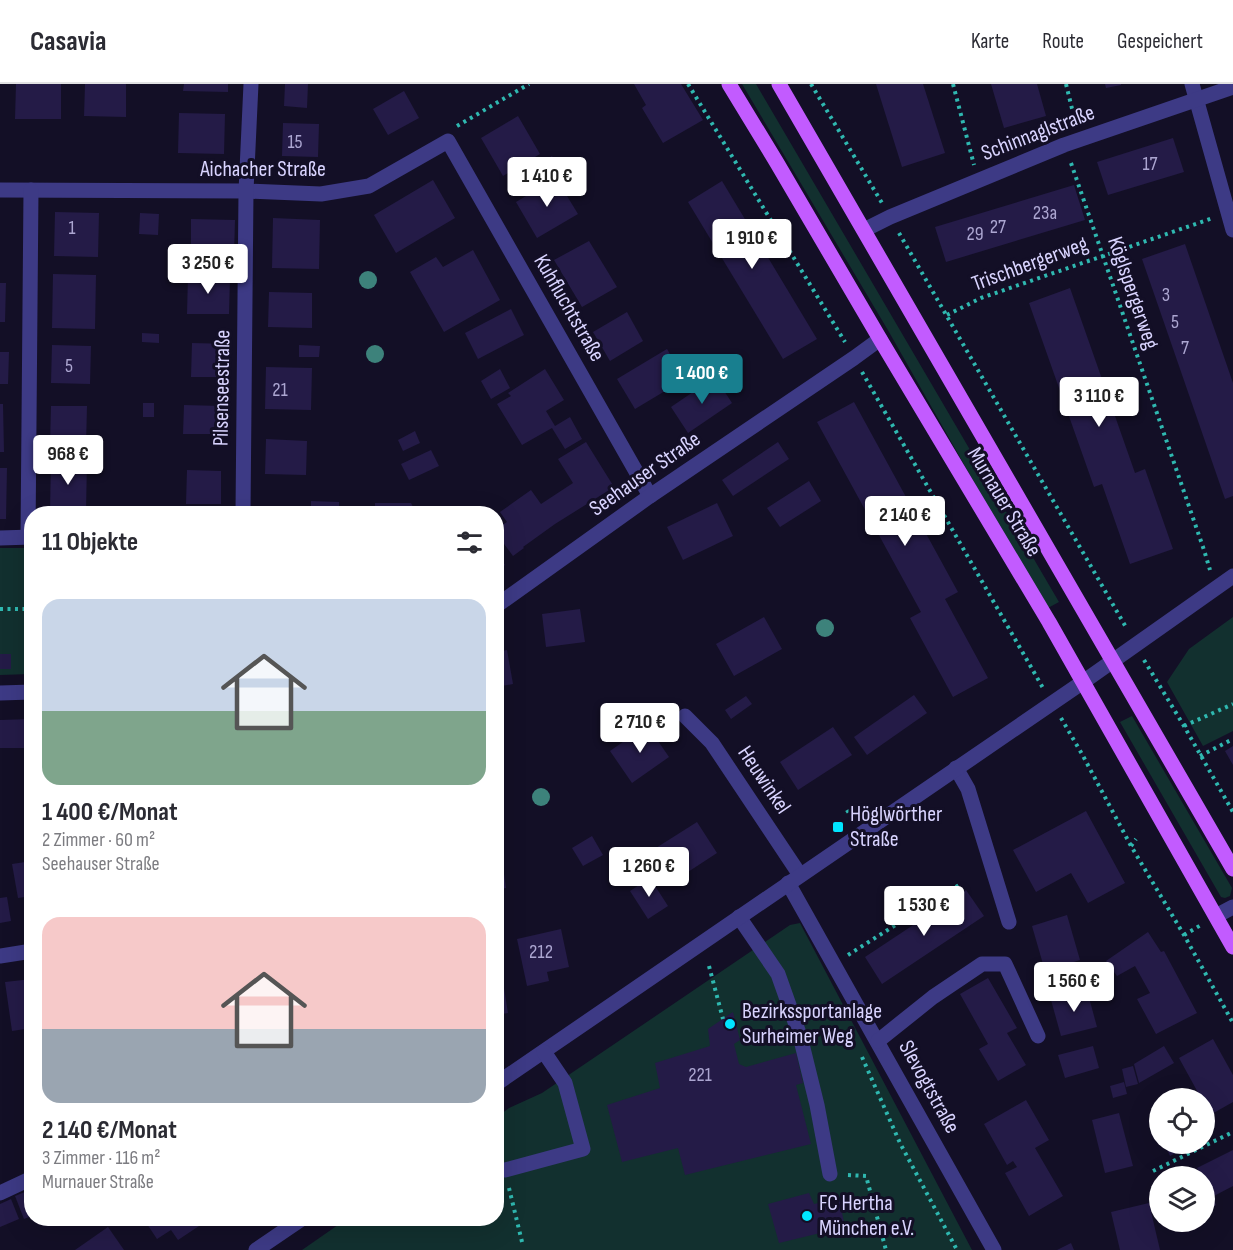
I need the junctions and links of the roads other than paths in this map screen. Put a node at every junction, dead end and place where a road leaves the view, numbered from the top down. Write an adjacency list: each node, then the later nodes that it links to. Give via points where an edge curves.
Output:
1 (251, 84): 9 (street, Pilsenseestraße)
2 (729, 84): 12 (main road, Murnauer Straße)
3 (779, 84): 10 (main road, Murnauer Straße)
4 (1233, 87): 5 (street, Schinnaglstraße)
5 (1194, 91): 10 (street, Schinnaglstraße); 11 (street)
6 (448, 141): 9 (street, Aichacher Straße, via 369,186 321,194); 13 (street, Kuhfluchtstraße)
7 (0, 190): 8 (street, Aichacher Straße)
8 (31, 190): 9 (street, Aichacher Straße); 14 (street)
9 (246, 192): 15 (street, Pilsenseestraße)
10 (864, 230): 20 (main road, Murnauer Straße)
11 (1233, 230)
12 (880, 339): 13 (street, Seehauser Straße); 21 (main road, Murnauer Straße)
13 (650, 496): 19 (street, Seehauser Straße)
14 (30, 506)
15 (243, 506)
16 (0, 537): 17 (street)
17 (24, 537)
18 (1233, 576): 20 (street)
19 (504, 600)
20 (1113, 660): 21 (street); 26 (main road, Murnauer Straße)
21 (1083, 682): 25 (street); 29 (main road, Murnauer Straße)
22 (24, 692): 23 (street)
23 (0, 693)
24 (685, 716): 27 (street, Heuwinkel, via 712,743)
25 (956, 768): 27 (street); 31 (street, via 968,789)
26 (1233, 869)
27 (794, 879): 30 (street); 36 (street, Slevogtstraße, via 834,964)
28 (1233, 907): 29 (street)
29 (1216, 916): 32 (main road, Murnauer Straße)
30 (738, 917): 37 (street); 40 (street, via 778,974 800,1036)
31 (1009, 922)
32 (1233, 947)
33 (24, 952): 34 (street)
34 (0, 956)
35 (1038, 1036): 36 (street, via 1005,964 982,964)
36 (878, 1041): 45 (street, Slevogtstraße)
37 (544, 1052): 38 (street); 39 (street, via 566,1083 584,1149)
38 (504, 1079)
39 (505, 1170)
40 (830, 1174)
41 (24, 1182): 42 (street)
42 (0, 1193)
43 (291, 1226): 44 (street)
44 (256, 1250)
45 (994, 1250)

